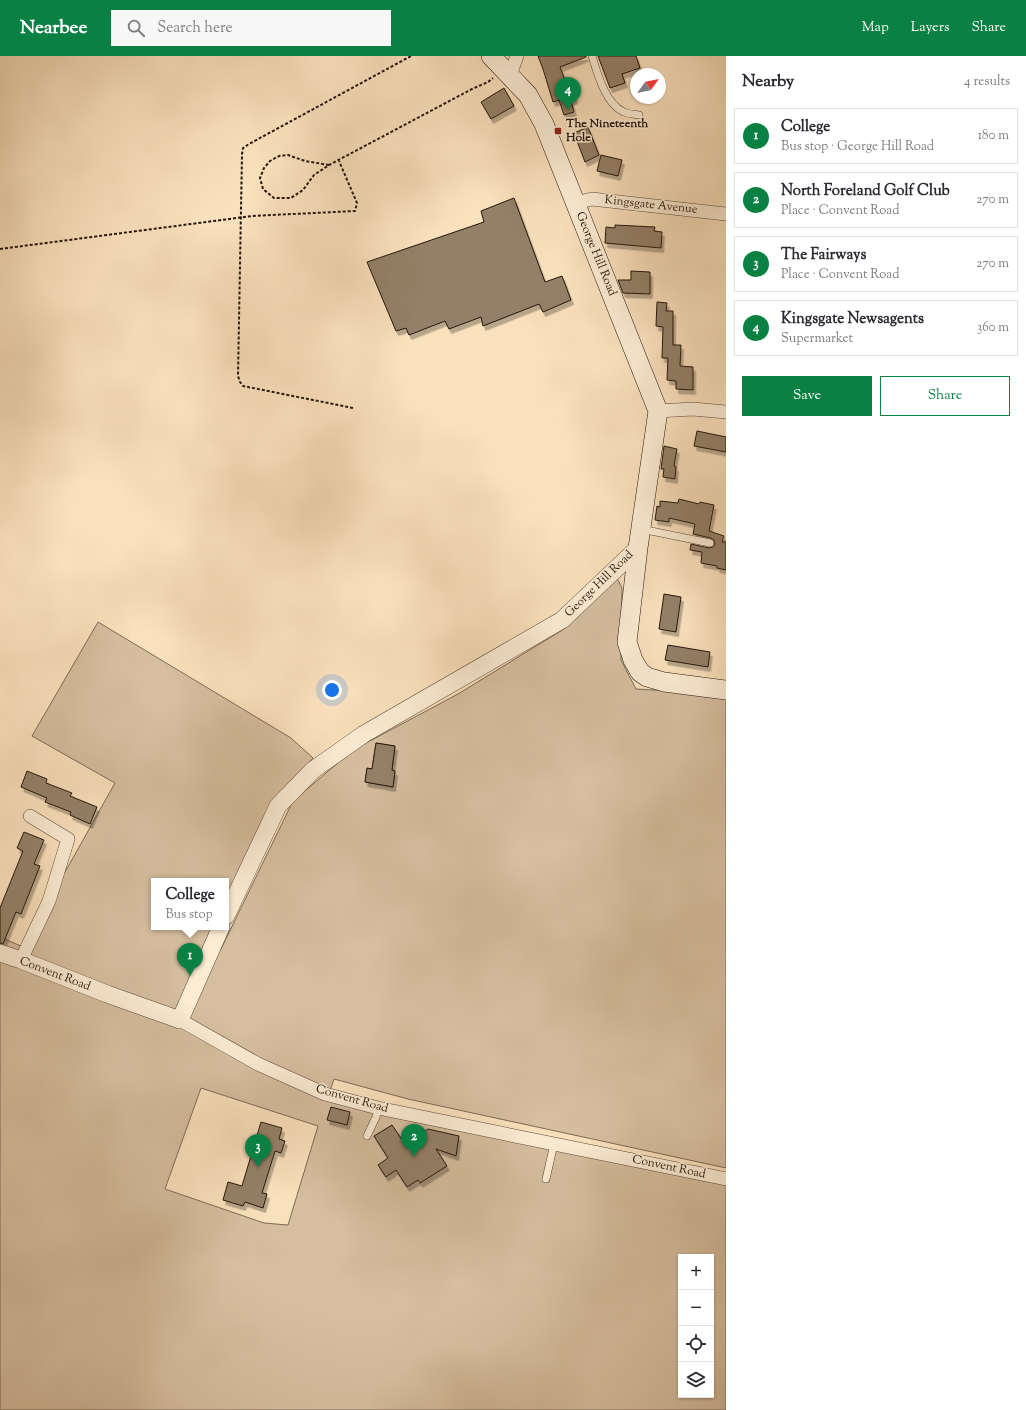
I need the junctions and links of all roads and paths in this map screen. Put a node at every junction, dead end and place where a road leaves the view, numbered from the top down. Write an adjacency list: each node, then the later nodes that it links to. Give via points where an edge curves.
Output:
1 (411, 56): 10 (path, via 243,148)
2 (517, 56): 4 (street)
3 (592, 56): 5 (lane, via 608,99 623,112)
4 (501, 65): 6 (path, via 496,75 488,82); 8 (main road, George Hill Road, via 528,95 544,124)
5 (639, 115)
6 (339, 161): 7 (path); 10 (path, via 357,203 355,211)
7 (329, 166): 7 (path, via 314,175 303,190 291,198 274,198 263,189 260,178 270,161 279,156 288,155)
8 (575, 203): 9 (street, Kingsgate Avenue, via 592,199); 13 (main road, George Hill Road)
9 (726, 214)
10 (241, 218): 11 (path); 12 (path, via 238,376 240,382 243,386)
11 (0, 249)
12 (353, 408)
13 (658, 411): 14 (street, via 693,409); 15 (main road, George Hill Road)
14 (726, 412)
15 (640, 529): 16 (lane); 17 (main road, George Hill Road)
16 (710, 543)
17 (638, 548): 18 (main road, via 627,642 634,664 643,674 664,682); 20 (street, George Hill Road, via 562,620 364,734 313,770 278,806)
18 (726, 690)
19 (30, 816): 23 (street, via 68,839 49,901)
20 (229, 910)
21 (220, 930): 24 (street)
22 (0, 954): 23 (street, Convent Road)
23 (21, 960): 24 (street, Convent Road)
24 (180, 1020): 25 (street, Convent Road, via 258,1064 325,1094)
25 (378, 1108): 26 (lane); 27 (street, Convent Road)
26 (367, 1136)
27 (554, 1144): 28 (lane); 29 (street, Convent Road)
28 (546, 1178)
29 (726, 1179)

